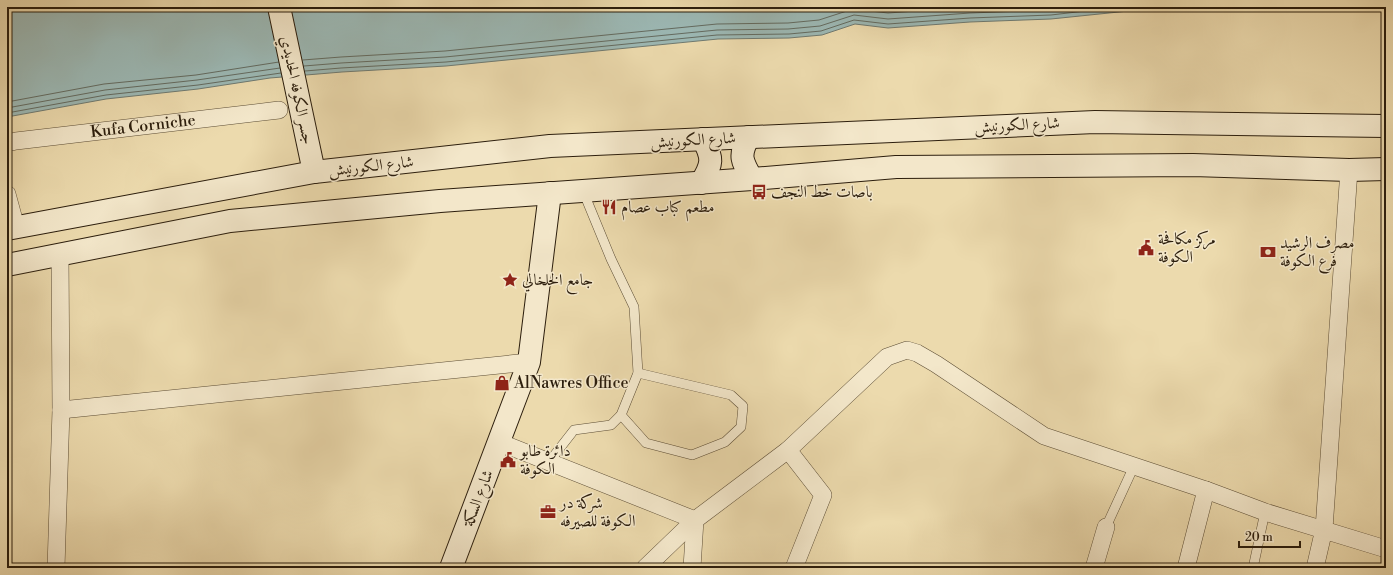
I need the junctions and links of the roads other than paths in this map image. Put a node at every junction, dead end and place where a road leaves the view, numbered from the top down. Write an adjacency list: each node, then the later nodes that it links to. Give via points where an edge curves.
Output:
1 (279, 7): 9 (street, جسر الکوفه الحديدي)
2 (279, 110): 6 (street, Kufa Corniche)
3 (1386, 126): 4 (street, شارع الكورنيش, via 1095,122)
4 (749, 137): 5 (street, شارع الكورنيش); 10 (street, via 742,156)
5 (703, 139): 9 (street, شارع الكورنيش, via 550,146); 11 (street, via 711,161)
6 (7, 144)
7 (1386, 169): 8 (street)
8 (1349, 170): 10 (street, via 1193,165 896,166); 30 (street)
9 (314, 172): 15 (street, شارع الكورنيش)
10 (752, 179): 11 (street)
11 (701, 182): 12 (street)
12 (583, 190): 13 (street); 19 (lane, via 634,307)
13 (550, 193): 16 (street, via 230,221); 18 (street, شارع السكة)
14 (7, 194): 15 (street)
15 (12, 228)
16 (60, 254): 17 (street); 20 (street)
17 (7, 265)
18 (530, 362): 20 (street); 22 (street, شارع السكة)
19 (638, 373): 21 (lane); 21 (lane, via 731,395 743,406 741,427 725,442 692,455 646,443)
20 (61, 410): 32 (street)
21 (621, 416): 24 (lane, via 611,425 574,430)
22 (499, 442): 24 (street); 33 (street, شارع السكة)
23 (788, 450): 25 (street, via 887,357 907,350 936,364 1044,436); 28 (street); 36 (street, via 823,495)
24 (549, 462): 28 (street)
25 (1134, 466): 26 (street); 29 (lane)
26 (1206, 490): 27 (street); 38 (street)
27 (1265, 512): 30 (street); 39 (lane)
28 (696, 520): 34 (street); 35 (street)
29 (1106, 527): 37 (street)
30 (1324, 529): 31 (street); 40 (street)
31 (1386, 549)
32 (56, 568)
33 (451, 568)
34 (645, 568)
35 (692, 568)
36 (794, 568)
37 (1094, 568)
38 (1186, 568)
39 (1253, 568)
40 (1315, 568)

